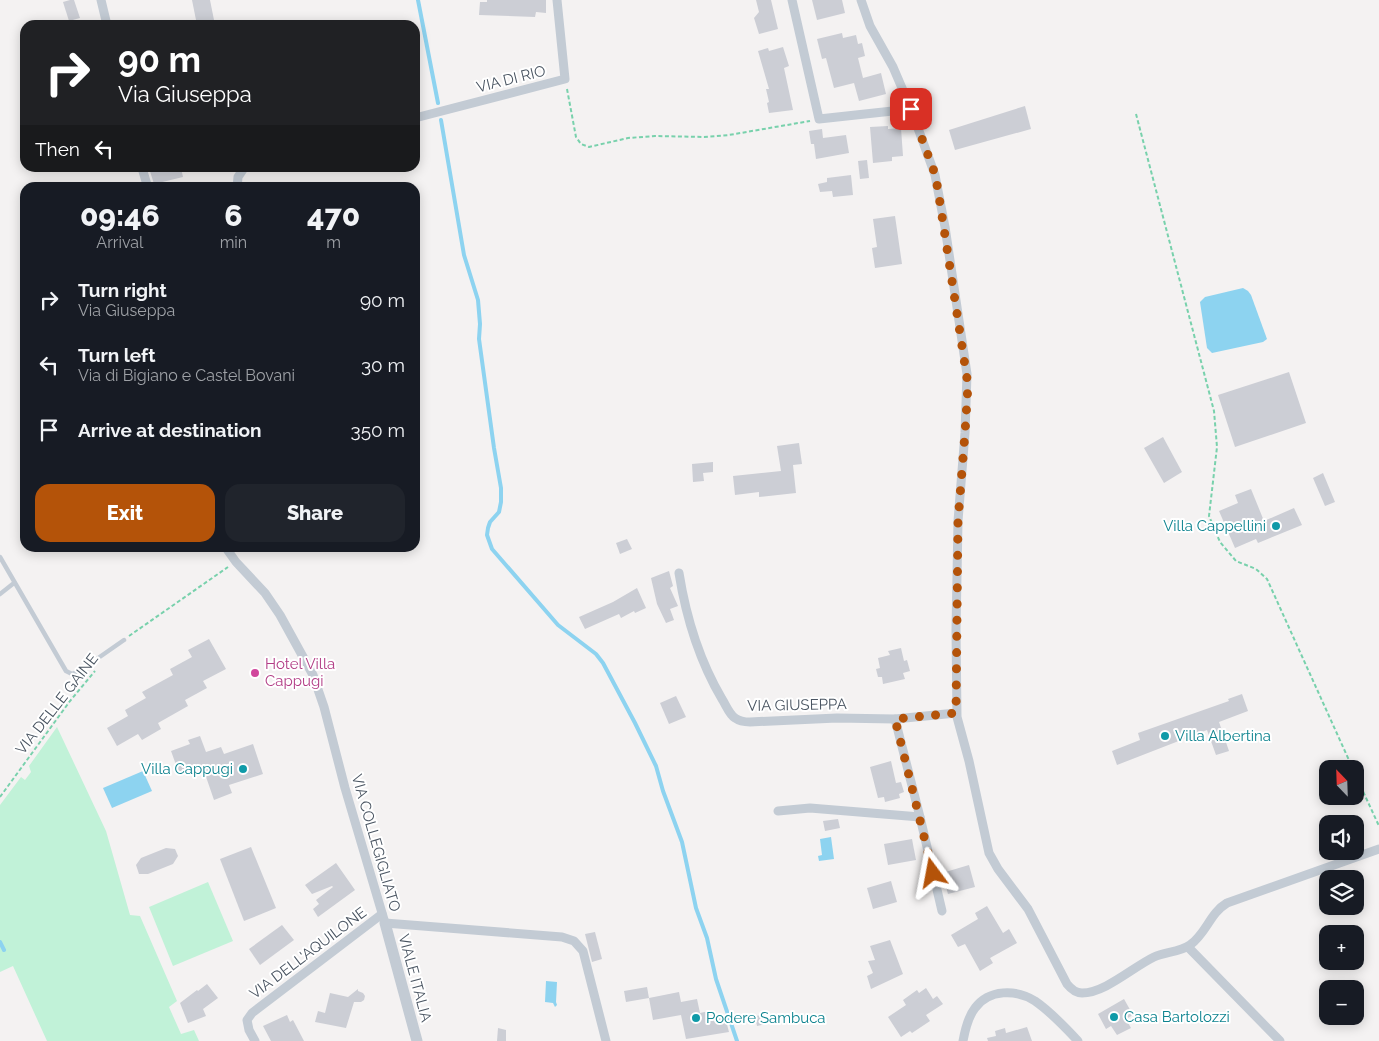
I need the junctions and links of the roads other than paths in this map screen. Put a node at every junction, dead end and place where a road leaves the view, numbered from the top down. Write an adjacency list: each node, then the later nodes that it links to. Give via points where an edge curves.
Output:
1 (102, 0): 5 (street)
2 (557, 0): 7 (street, VIA DI RIO, via 565,79)
3 (792, 0): 6 (street, via 819,119)
4 (861, 0): 6 (street, via 870,26 894,67)
5 (106, 20)
6 (911, 109): 14 (street, via 935,174 967,374 958,521)
7 (420, 117)
8 (229, 552): 20 (street, VIA COLLEGIGLIATO, via 272,603 313,675)
9 (0, 557): 11 (lane)
10 (679, 573): 15 (street, VIA GIUSEPPA, via 687,618 700,653 718,693 736,719 750,722)
11 (14, 583): 12 (lane); 13 (lane, via 66,671 72,674 81,670)
12 (0, 594)
13 (124, 640)
14 (956, 713): 15 (street, VIA GIUSEPPA); 21 (street, via 989,853 1028,909 1071,989 1082,993 1097,989 1154,957)
15 (895, 719): 17 (street)
16 (778, 811): 17 (street, via 810,808)
17 (920, 817): 19 (street)
18 (1379, 849): 21 (street, via 1227,903)
19 (942, 911)
20 (383, 918): 22 (street, VIA DELL'AQUILONE, via 252,1012 247,1020); 23 (street, VIALE ITALIA); 24 (street, VIA COLLEGIGLIATO, via 562,937 574,941 585,957)
21 (1188, 947): 27 (street)
22 (255, 1041)
23 (417, 1041)
24 (606, 1041)
25 (962, 1041): 26 (street, via 976,1006 993,995 1010,992 1040,1005)
26 (1078, 1041)
27 (1280, 1041)

